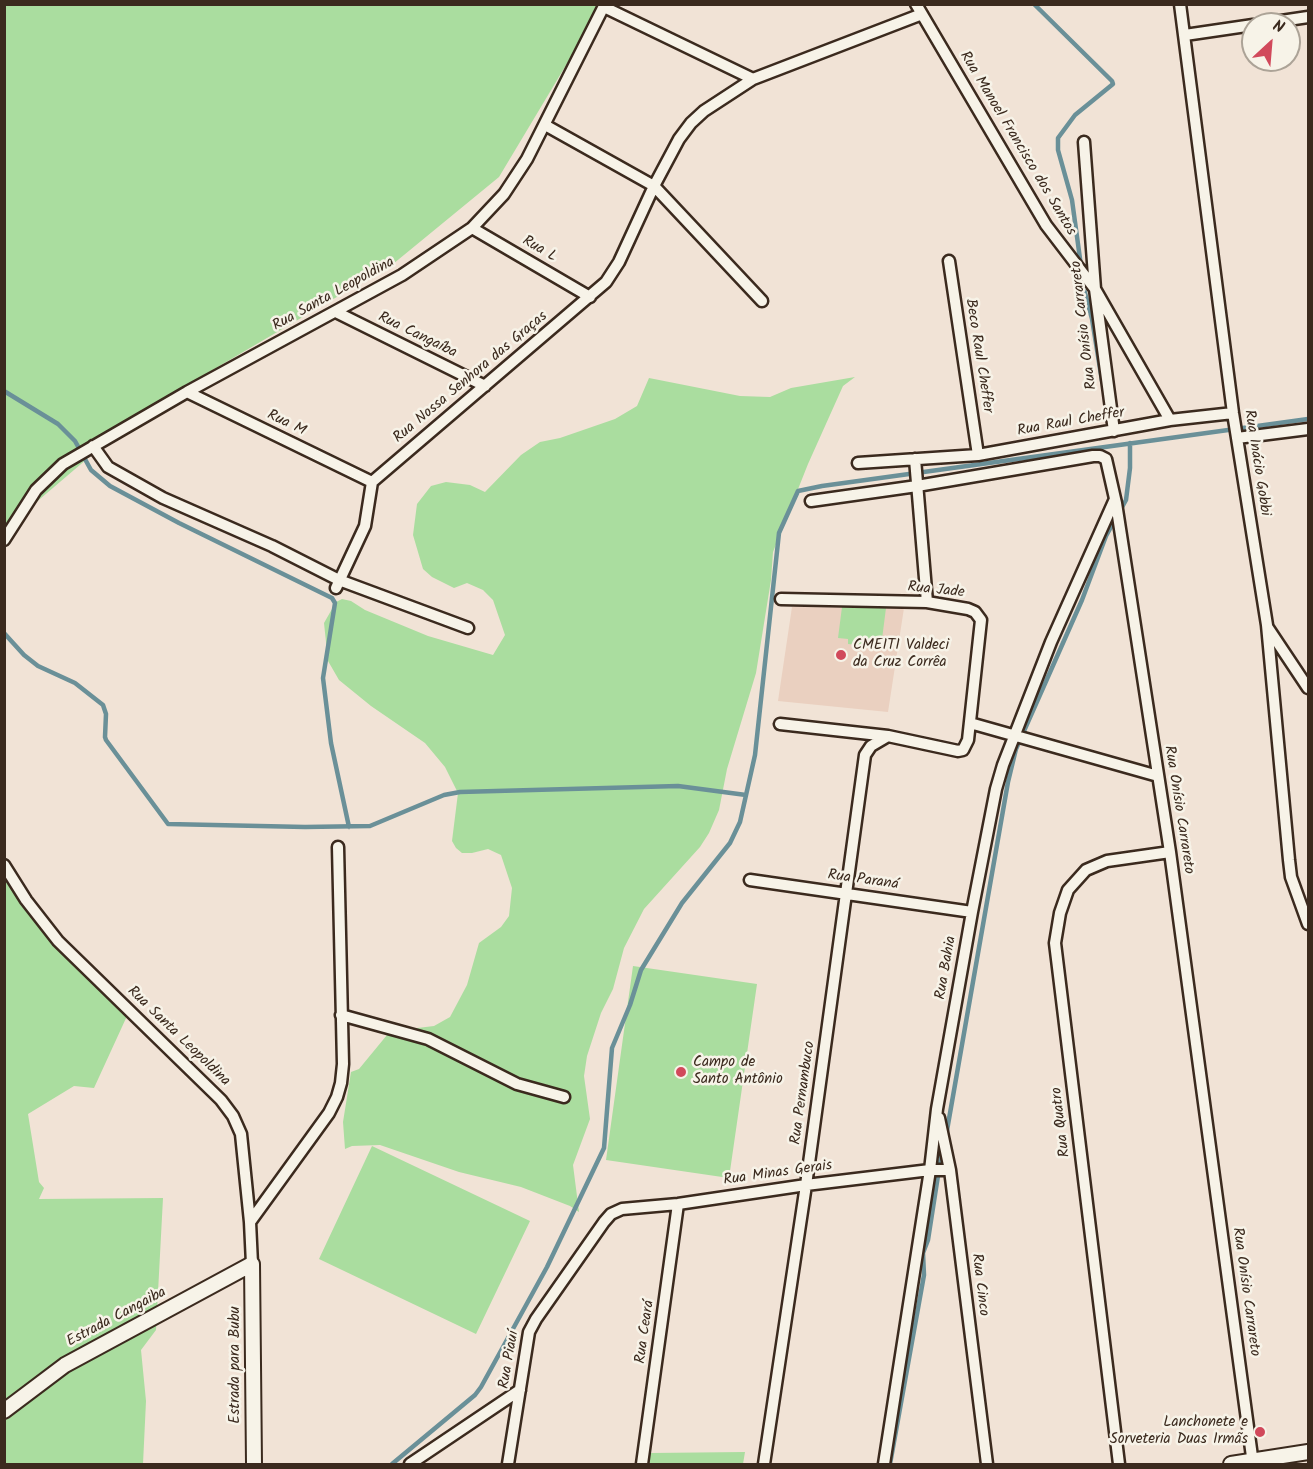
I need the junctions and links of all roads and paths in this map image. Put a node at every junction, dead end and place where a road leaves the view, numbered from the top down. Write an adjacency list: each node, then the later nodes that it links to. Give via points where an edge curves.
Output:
1 (1180, 4): 5 (street, Rua Inácio Gobbi)
2 (605, 6): 6 (street); 7 (street, Rua Santa Leopoldina)
3 (919, 9): 6 (street); 12 (street, Rua Manoel Francisco dos Santos, via 1046,225)
4 (1241, 27): 5 (street)
5 (1185, 34): 18 (street, Rua Inácio Gobbi)
6 (753, 79): 9 (street, Rua Nossa Senhora das Graças, via 691,123)
7 (545, 125): 9 (street); 10 (street, Rua Santa Leopoldina, via 510,185)
8 (1084, 142): 12 (street, Rua Onísio Carrareto)
9 (654, 186): 13 (street, Rua Nossa Senhora das Graças, via 613,274); 14 (street)
10 (472, 228): 13 (street, Rua L); 15 (street, Rua Santa Leopoldina, via 419,265)
11 (949, 261): 24 (street, Beco Raul Cheffer)
12 (1091, 285): 19 (street, Rua Manoel Francisco dos Santos); 21 (street, Rua Onísio Carrareto)
13 (590, 297): 16 (street, Rua Nossa Senhora das Graças)
14 (762, 301)
15 (336, 312): 16 (street, Rua Cangaíba); 17 (street, Rua Santa Leopoldina)
16 (485, 386): 28 (street, Rua Nossa Senhora das Graças)
17 (188, 392): 23 (street, Rua Santa Leopoldina); 28 (street, Rua M)
18 (1233, 413): 19 (street, Rua Raul Cheffer); 22 (street, Rua Inácio Gobbi)
19 (1170, 420): 21 (street, Rua Raul Cheffer)
20 (1308, 429): 22 (street)
21 (1114, 431): 24 (street, Rua Raul Cheffer)
22 (1237, 438): 35 (street, Rua Inácio Gobbi)
23 (93, 446): 31 (street, Rua Santa Leopoldina, via 51,474); 32 (street, via 108,467 163,498 272,546)
24 (978, 454): 25 (street, Rua Raul Cheffer)
25 (915, 459): 26 (street, Rua Raul Cheffer); 27 (street)
26 (858, 463)
27 (916, 481): 29 (street, Rua Onísio Carrareto); 30 (street, Rua Onísio Carrareto, via 1100,456 1109,465); 34 (street)
28 (372, 482): 32 (street, via 365,526)
29 (811, 501)
30 (1116, 501): 41 (street, Rua Bahia, via 1051,642); 42 (street, Rua Onísio Carrareto)
31 (4, 540)
32 (338, 584): 36 (street)
33 (782, 599): 34 (street, Rua Jade)
34 (927, 602): 39 (street, Rua Jade, via 969,609 981,620)
35 (1266, 625): 37 (street); 47 (street, Rua Inácio Gobbi, via 1288,860)
36 (468, 628)
37 (1308, 687)
38 (780, 723): 40 (street, Rua Jade)
39 (970, 723): 40 (street, Rua Jade, via 966,746 958,751); 41 (street)
40 (888, 736): 48 (street, Rua Pernambuco, via 871,746 865,755)
41 (1014, 736): 42 (street); 49 (street, Rua Bahia, via 996,789)
42 (1158, 776): 44 (street, Rua Onísio Carrareto)
43 (338, 847): 51 (street)
44 (1170, 852): 64 (street, Rua Onísio Carrareto); 72 (street, Rua Quatro, via 1107,861 1086,870 1068,890 1055,943)
45 (4, 865): 59 (street, Rua Santa Leopoldina, via 58,941 233,1116 241,1134)
46 (750, 880): 48 (street, Rua Paraná)
47 (1303, 893): 50 (street, Rua Inácio Gobbi)
48 (846, 894): 49 (street, Rua Paraná); 56 (street, Rua Pernambuco)
49 (972, 912): 53 (street, Rua Bahia)
50 (1308, 924)
51 (341, 1015): 52 (street, via 428,1039 517,1084); 59 (street, via 343,1064 337,1097)
52 (564, 1097)
53 (937, 1109): 54 (street, Rua Bahia); 55 (street, Rua Cinco)
54 (930, 1170): 55 (street, Rua Minas Gerais); 56 (street, Rua Minas Gerais); 70 (street, Rua Bahia)
55 (950, 1170): 71 (street, Rua Cinco)
56 (806, 1185): 57 (street, Rua Minas Gerais); 69 (street, Rua Pernambuco)
57 (678, 1204): 58 (street, Rua Minas Gerais, via 622,1209); 68 (street, Rua Ceará)
58 (611, 1214): 61 (street, Rua Piauí, via 532,1326)
59 (250, 1222): 60 (street, Rua Santa Leopoldina)
60 (252, 1264): 62 (street, Estrada Cangaiba, via 65,1365); 65 (street, Estrada para Bubu)
61 (520, 1390): 66 (street); 67 (street, Rua Piauí)
62 (4, 1411)
63 (1308, 1452): 64 (street)
64 (1253, 1463): 73 (street)
65 (254, 1464)
66 (410, 1464)
67 (508, 1464)
68 (642, 1464)
69 (764, 1464)
70 (884, 1464)
71 (987, 1464)
72 (1119, 1464)
73 (1231, 1464)

